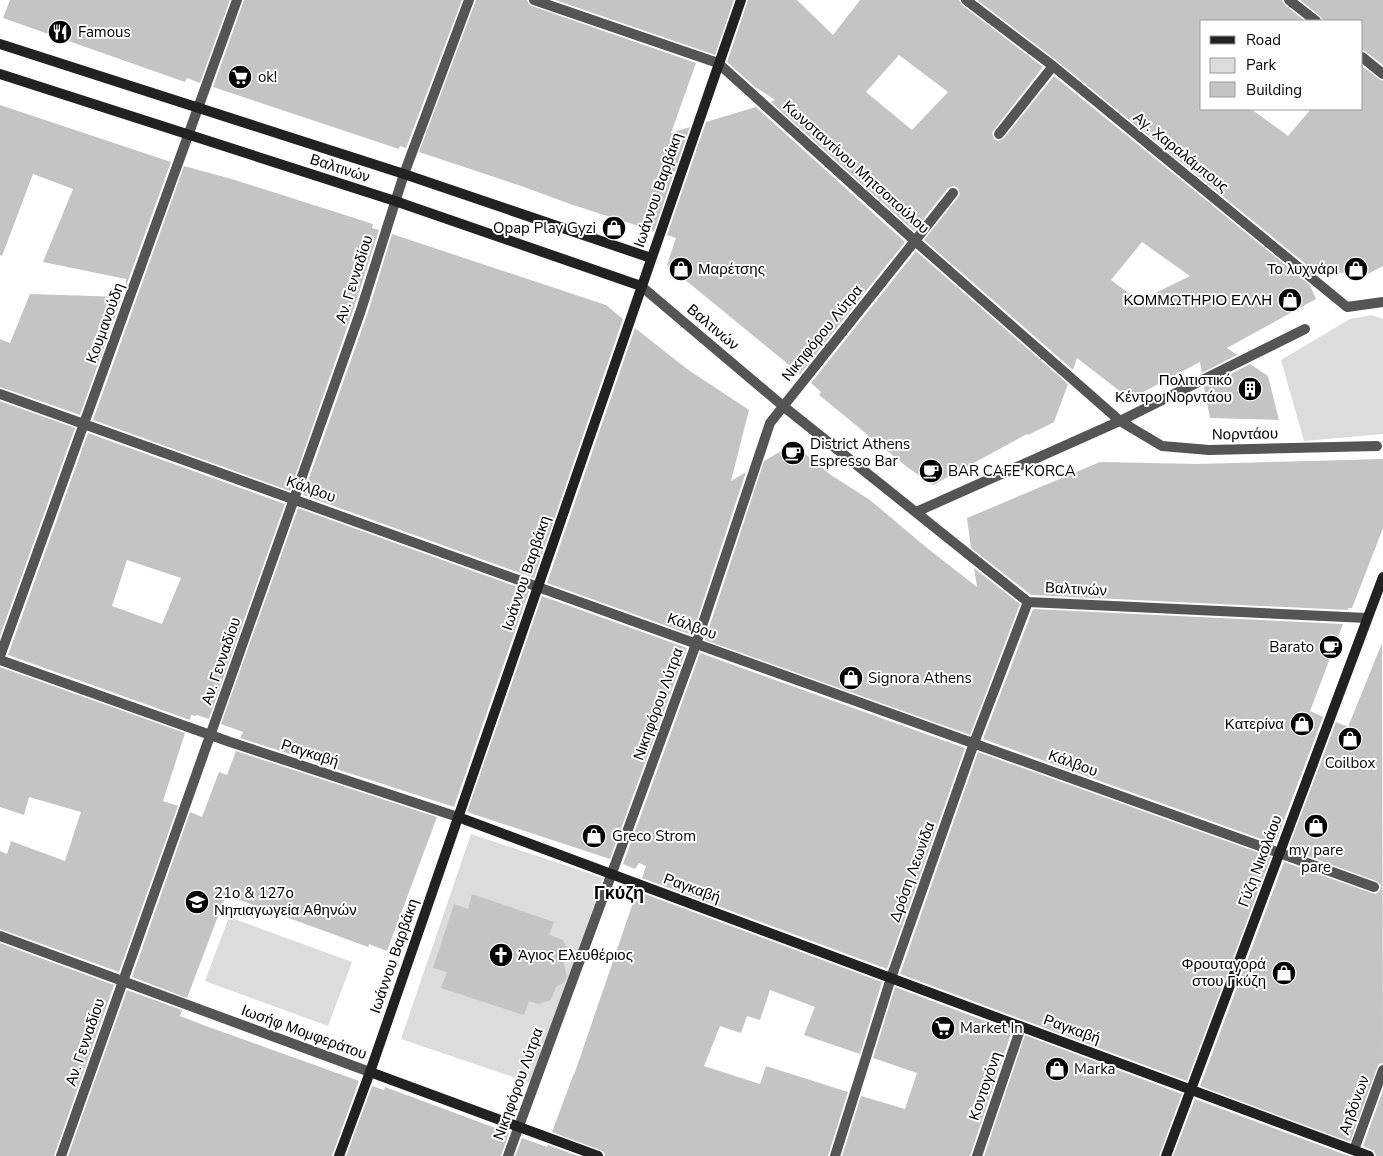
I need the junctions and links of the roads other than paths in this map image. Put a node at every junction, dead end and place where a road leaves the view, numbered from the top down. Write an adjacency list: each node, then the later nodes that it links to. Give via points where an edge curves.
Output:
1 (237, 0): 14 (street, Κουμανούδη)
2 (469, 0): 17 (street, Αν. Γενναδίου)
3 (534, 0): 10 (street, Κωνσταντίνου Μητσοπούλου)
4 (741, 0): 10 (street, Ιωάννου Βαρβάκη)
5 (966, 0): 11 (street, Αγ. Χαραλάμπους)
6 (1289, 0): 7 (street)
7 (1315, 20)
8 (0, 44): 14 (street, Βαλτινών)
9 (1363, 58): 13 (street)
10 (718, 63): 20 (street, Κωνσταντίνου Μητσοπούλου); 21 (street, Ιωάννου Βαρβάκη)
11 (1053, 66): 15 (street); 23 (street, Αγ. Χαραλάμπους, via 1347,307)
12 (0, 74): 16 (street, Βαλτινών)
13 (1383, 74)
14 (199, 108): 16 (street, Κουμανούδη); 17 (street, Βαλτινών)
15 (999, 134)
16 (189, 135): 19 (street, Βαλτινών); 28 (street, Κουμανούδη)
17 (404, 174): 19 (street, Αν. Γενναδίου); 21 (street, Βαλτινών)
18 (952, 193): 20 (street, Νικηφόρου Λύτρα)
19 (395, 201): 22 (street, Βαλτινών); 30 (street, Αν. Γενναδίου, via 361,310)
20 (915, 241): 26 (street, Νικηφόρου Λύτρα); 27 (street, Κωνσταντίνου Μητσοπούλου)
21 (651, 258): 22 (street, Ιωάννου Βαρβάκη)
22 (641, 286): 26 (street, Βαλτινών); 33 (street, Ιωάννου Βαρβάκη)
23 (1383, 302)
24 (1305, 329): 27 (street)
25 (0, 394): 28 (street, Κάλβου)
26 (783, 406): 31 (street, Βαλτινών); 36 (street, Νικηφόρου Λύτρα, via 770,423)
27 (1120, 421): 29 (street, Νορντάου, via 1162,446 1208,450); 31 (street)
28 (84, 424): 30 (street, Κάλβου); 37 (street, Κουμανούδη)
29 (1377, 446)
30 (293, 499): 33 (street, Κάλβου); 39 (street, Αν. Γενναδίου)
31 (916, 512): 34 (street, Βαλτινών)
32 (1383, 577): 35 (street, Γύζη Νικολάου)
33 (537, 586): 36 (street, Κάλβου); 41 (street, Ιωάννου Βαρβάκη)
34 (1028, 602): 35 (street, Βαλτινών); 40 (street, Δρόση Λεωνίδα)
35 (1367, 618): 42 (street, Γύζη Νικολάου)
36 (696, 644): 40 (street, Κάλβου); 43 (street, Νικηφόρου Λύτρα)
37 (0, 656)
38 (0, 660): 39 (street, Ραγκαβή)
39 (210, 735): 41 (street, Ραγκαβή); 47 (street, Αν. Γενναδίου)
40 (974, 743): 42 (street, Κάλβου); 46 (street, Δρόση Λεωνίδα)
41 (458, 817): 43 (street, Ραγκαβή); 50 (street, Ιωάννου Βαρβάκη)
42 (1280, 853): 44 (street, Κάλβου); 51 (street, Γύζη Νικολάου)
43 (612, 874): 46 (street, Ραγκαβή); 52 (street, Νικηφόρου Λύτρα)
44 (1374, 888)
45 (0, 936): 47 (street, Ιωσήφ Μομφεράτου)
46 (891, 978): 48 (street, Ραγκαβή); 58 (street, Δρόση Λεωνίδα)
47 (123, 981): 50 (street, Ιωσήφ Μομφεράτου); 54 (street, Αν. Γενναδίου)
48 (1022, 1027): 51 (street, Ραγκαβή); 59 (street, Κοντογόνη)
49 (1383, 1070): 53 (street, Αηδόνων)
50 (370, 1072): 52 (street, Ιωσήφ Μομφεράτου); 55 (street, Ιωάννου Βαρβάκη)
51 (1190, 1089): 53 (street, Ραγκαβή); 60 (street, Γύζη Νικολάου)
52 (519, 1127): 56 (street, Νικηφόρου Λύτρα); 57 (street, Ιωσήφ Μομφεράτου)
53 (1354, 1150): 61 (street, Ραγκαβή)
54 (61, 1156)
55 (339, 1156)
56 (508, 1156)
57 (598, 1156)
58 (835, 1156)
59 (977, 1156)
60 (1166, 1156)
61 (1369, 1156)

